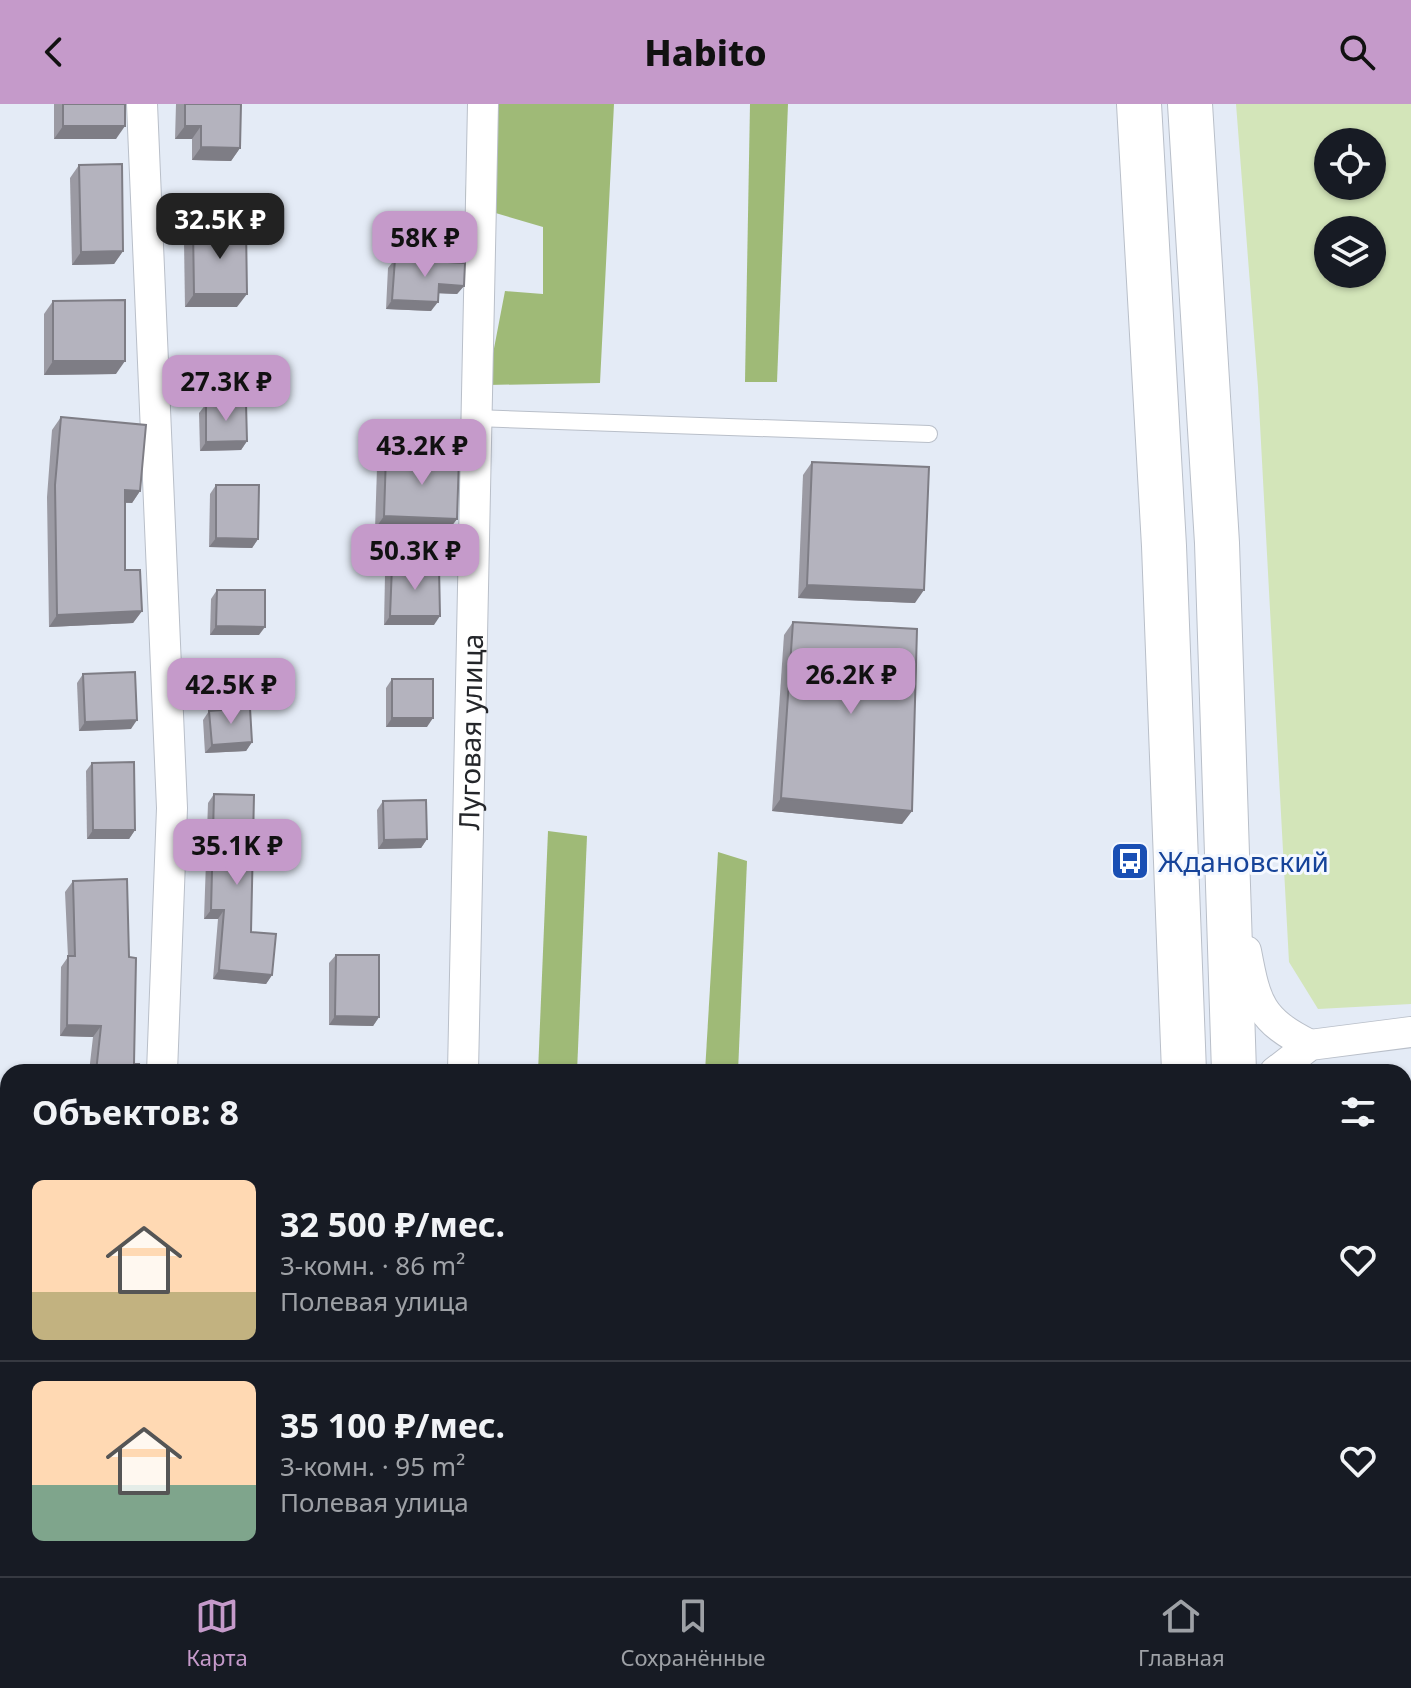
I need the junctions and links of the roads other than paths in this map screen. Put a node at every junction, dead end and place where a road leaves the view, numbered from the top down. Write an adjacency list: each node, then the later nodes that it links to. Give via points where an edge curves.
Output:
1 (142, 104): 10 (street, via 172,808)
2 (483, 104): 5 (street, Луговая улица)
3 (1139, 104): 12 (main road, via 1164,546)
4 (1190, 104): 7 (main road, via 1217,543)
5 (475, 418): 6 (lane); 11 (street, Луговая улица)
6 (929, 434)
7 (1227, 845): 9 (street, via 1254,996 1280,1030); 13 (main road)
8 (1411, 1032): 9 (street)
9 (1310, 1045): 14 (street)
10 (162, 1064)
11 (463, 1064)
12 (1184, 1064)
13 (1234, 1064)
14 (1285, 1064)

